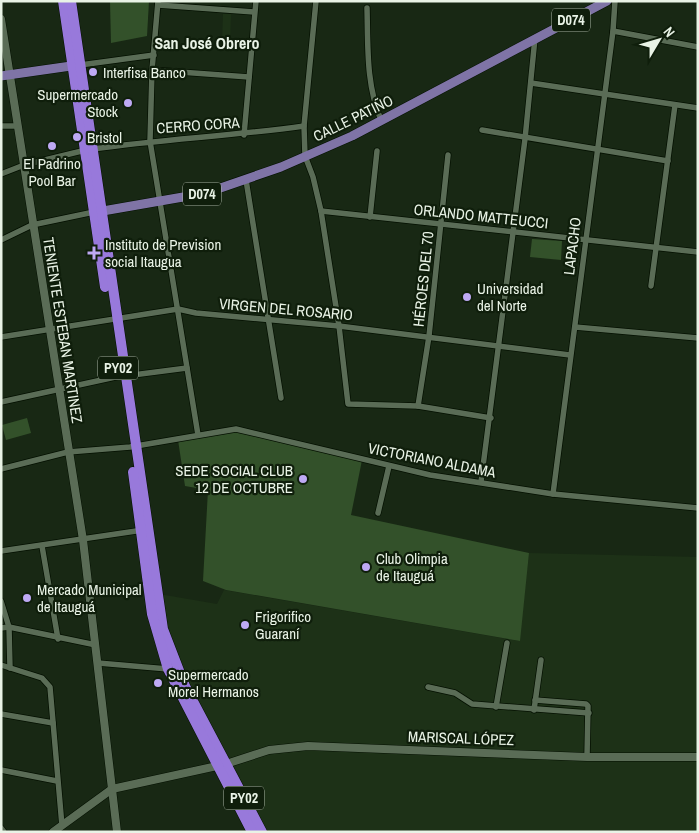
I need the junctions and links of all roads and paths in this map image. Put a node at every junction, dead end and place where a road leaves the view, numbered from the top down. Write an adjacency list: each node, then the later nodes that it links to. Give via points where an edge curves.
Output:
1 (63, 1): 15 (highway, PY02)
2 (71, 1): 15 (highway, PY02)
3 (256, 1): 9 (street)
4 (316, 1): 26 (street)
5 (607, 1): 12 (main road, CALLE PATIÑO / D074)
6 (615, 1): 11 (street, LAPACHO)
7 (158, 3): 9 (street); 14 (street)
8 (367, 8): 23 (street, via 372,100)
9 (254, 12): 18 (street)
10 (1, 19): 17 (street, TENIENTE ESTEBAN MARTINEZ)
11 (613, 31): 13 (street); 20 (street, LAPACHO)
12 (535, 38): 19 (street); 23 (main road, CALLE PATIÑO / D074)
13 (698, 47)
14 (154, 55): 15 (street); 16 (street)
15 (76, 65): 17 (main road); 31 (highway, PY02)
16 (152, 70): 18 (street); 30 (street)
17 (6, 75): 25 (street, TENIENTE ESTEBAN MARTINEZ)
18 (249, 76): 28 (street)
19 (531, 83): 20 (street); 29 (street)
20 (604, 94): 21 (street); 32 (street, LAPACHO)
21 (675, 105): 22 (street); 36 (street)
22 (698, 108)
23 (381, 120): 35 (main road, CALLE PATIÑO / D074)
24 (1, 126): 25 (street)
25 (17, 126): 37 (street, TENIENTE ESTEBAN MARTINEZ)
26 (304, 126): 28 (street, CERRO CORA); 35 (street)
27 (482, 130): 29 (street)
28 (244, 135): 30 (street, CERRO CORA)
29 (525, 139): 32 (street); 46 (street)
30 (150, 141): 31 (street, CERRO CORA); 40 (street)
31 (90, 150): 37 (street, CERRO CORA); 42 (highway, PY02)
32 (598, 150): 36 (street); 47 (street, LAPACHO)
33 (376, 151): 43 (street)
34 (448, 155): 45 (street, HÉROES DEL 70)
35 (305, 156): 39 (main road, CALLE PATIÑO / D074); 41 (street)
36 (668, 161): 49 (street)
37 (24, 165): 38 (street, CERRO CORA); 44 (street, TENIENTE ESTEBAN MARTINEZ)
38 (1, 174)
39 (246, 180): 40 (main road, CALLE PATIÑO / D074, via 206,193); 54 (street)
40 (161, 202): 42 (main road, CALLE PATIÑO / D074); 52 (street)
41 (321, 211): 43 (street, ORLANDO MATTEUCCI); 55 (street)
42 (98, 212): 44 (street); 53 (highway, PY02)
43 (370, 217): 45 (street, ORLANDO MATTEUCCI)
44 (32, 225): 48 (street); 57 (street, TENIENTE ESTEBAN MARTINEZ)
45 (442, 225): 46 (street, ORLANDO MATTEUCCI); 58 (street, HÉROES DEL 70)
46 (513, 231): 47 (street, ORLANDO MATTEUCCI); 61 (street)
47 (585, 239): 49 (street, ORLANDO MATTEUCCI); 56 (street, LAPACHO)
48 (1, 240)
49 (655, 246): 50 (street, ORLANDO MATTEUCCI); 51 (street)
50 (698, 252)
51 (651, 286)
52 (178, 309): 53 (street, VIRGEN DEL ROSARIO); 54 (street, VIRGEN DEL ROSARIO); 63 (street)
53 (113, 318): 57 (street, VIRGEN DEL ROSARIO); 64 (highway, PY02)
54 (269, 319): 55 (street, VIRGEN DEL ROSARIO); 66 (street)
55 (339, 326): 58 (street, VIRGEN DEL ROSARIO); 68 (street, via 348,404)
56 (575, 327): 60 (street); 62 (street, LAPACHO)
57 (49, 328): 59 (street, VIRGEN DEL ROSARIO); 65 (street, TENIENTE ESTEBAN MARTINEZ)
58 (429, 336): 61 (street, VIRGEN DEL ROSARIO); 68 (street, HÉROES DEL 70)
59 (1, 337)
60 (698, 338)
61 (499, 345): 62 (street, VIRGEN DEL ROSARIO); 69 (street)
62 (570, 355): 76 (street, LAPACHO)
63 (187, 368): 64 (street); 70 (street)
64 (122, 376): 65 (street); 71 (highway, PY02)
65 (58, 388): 67 (street); 72 (street, TENIENTE ESTEBAN MARTINEZ)
66 (281, 398)
67 (1, 402)
68 (418, 406): 69 (street)
69 (491, 418): 75 (street)
70 (198, 435): 71 (street, VICTORIANO ALDAMA); 73 (street, VICTORIANO ALDAMA, via 236,429)
71 (133, 446): 72 (street, VICTORIANO ALDAMA); 79 (highway, PY02)
72 (68, 452): 74 (street, VICTORIANO ALDAMA); 80 (street, TENIENTE ESTEBAN MARTINEZ)
73 (389, 466): 75 (street, VICTORIANO ALDAMA); 78 (street)
74 (1, 469)
75 (481, 482): 76 (street, VICTORIANO ALDAMA)
76 (553, 494): 77 (street, VICTORIANO ALDAMA)
77 (698, 508)
78 (378, 513)
79 (144, 530): 80 (street); 93 (highway, PY02, via 152,614); 103 (highway, PY02, via 168,645)
80 (83, 540): 81 (street); 88 (street, TENIENTE ESTEBAN MARTINEZ)
81 (42, 546): 82 (street); 86 (street)
82 (1, 551)
83 (1, 600): 85 (street)
84 (1, 628): 85 (street)
85 (9, 628): 86 (street); 92 (street)
86 (58, 639): 88 (street)
87 (507, 643): 96 (street)
88 (96, 645): 90 (street, TENIENTE ESTEBAN MARTINEZ)
89 (541, 660): 95 (street)
90 (98, 663): 93 (street); 106 (street, TENIENTE ESTEBAN MARTINEZ)
91 (1, 665): 92 (street)
92 (10, 668): 100 (street, via 42,678 49,684)
93 (168, 669): 103 (highway, PY02)
94 (428, 687): 96 (street, via 455,694 472,704)
95 (535, 700): 97 (street); 98 (street, via 586,704)
96 (496, 707): 97 (street)
97 (534, 710): 98 (street)
98 (589, 713): 101 (street)
99 (1, 714): 100 (street)
100 (53, 723): 105 (street)
101 (587, 757): 102 (street, MARISCAL LÓPEZ); 103 (street, MARISCAL LÓPEZ, via 308,746 269,750)
102 (698, 757)
103 (222, 765): 106 (street, MARISCAL LÓPEZ); 112 (highway, PY02); 113 (highway, PY02)
104 (1, 770): 105 (street)
105 (57, 781): 107 (street)
106 (112, 789): 107 (street); 109 (street, TENIENTE ESTEBAN MARTINEZ)
107 (62, 826): 111 (street)
108 (1, 828): 110 (street)
109 (117, 829)
110 (4, 832)
111 (53, 832)
112 (252, 832)
113 (262, 832)

